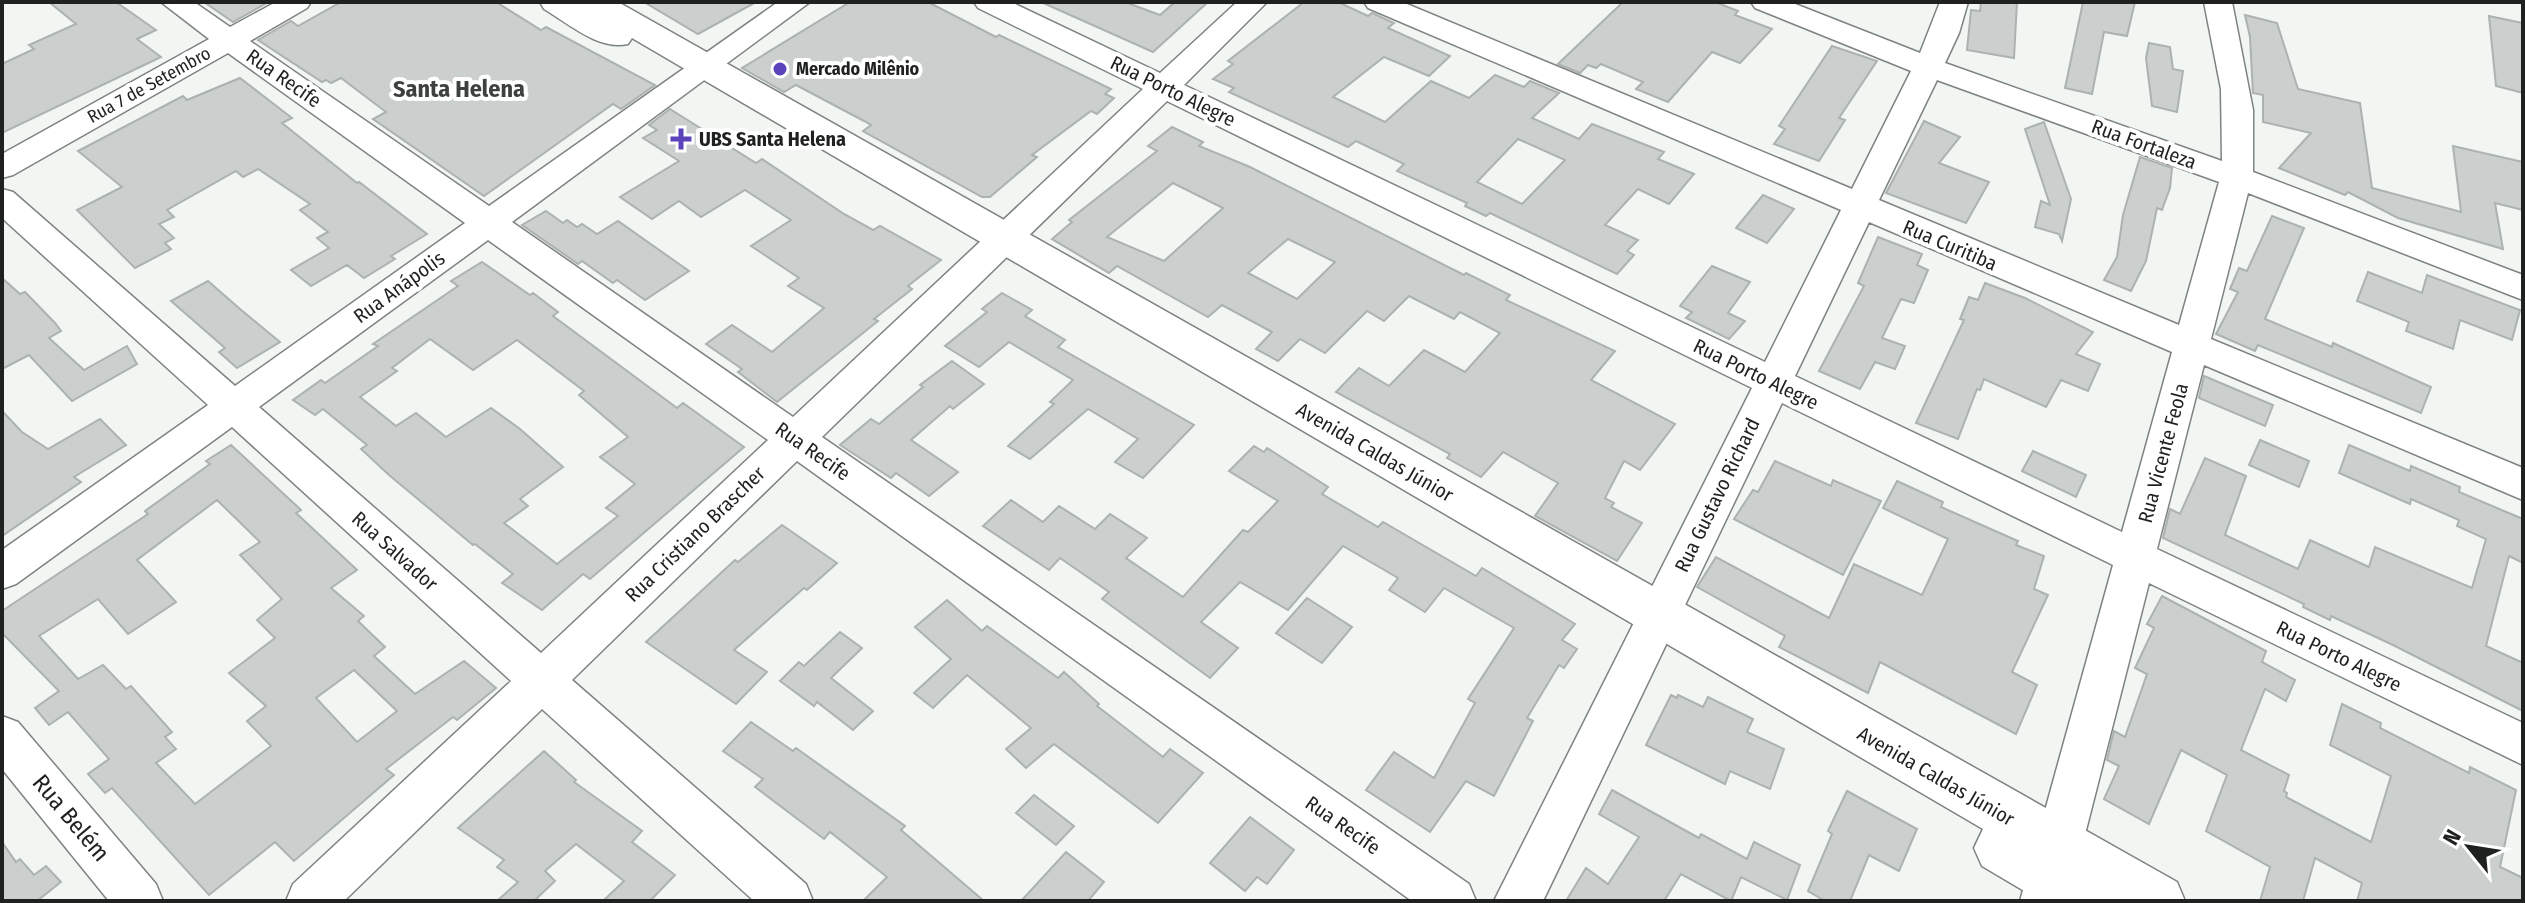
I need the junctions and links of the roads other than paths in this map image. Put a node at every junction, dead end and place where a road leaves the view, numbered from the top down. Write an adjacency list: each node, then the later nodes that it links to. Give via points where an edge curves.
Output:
1 (175, 2): 12 (street, Rua Recife)
2 (297, 2): 12 (street, Rua 7 de Setembro)
3 (556, 2): 14 (main road, Avenida Caldas Júnior)
4 (594, 2): 14 (main road, Avenida Caldas Júnior)
5 (796, 2): 14 (street, Rua Anápolis)
6 (988, 2): 15 (street, Rua Porto Alegre)
7 (1253, 2): 15 (street, Rua Cristiano Brascher)
8 (1378, 2): 19 (street, Rua Curitiba)
9 (1765, 2): 13 (street, Rua Fortaleza)
10 (1954, 2): 13 (street, Rua Gustavo Richard)
11 (2218, 2): 17 (street, Rua Vicente Feola, via 2241,113)
12 (230, 40): 16 (street, Rua 7 de Setembro); 20 (street, Rua Recife)
13 (1928, 67): 17 (street, Rua Fortaleza); 19 (street, Rua Gustavo Richard)
14 (697, 73): 20 (street, Rua Anápolis); 21 (main road, Avenida Caldas Júnior)
15 (1164, 87): 21 (street, Rua Cristiano Brascher); 24 (street, Rua Porto Alegre)
16 (2, 168)
17 (2236, 177): 22 (street, Rua Fortaleza); 23 (street, Rua Vicente Feola)
18 (2, 200): 25 (street, Rua Salvador)
19 (1859, 207): 23 (street, Rua Curitiba); 24 (street, Rua Gustavo Richard)
20 (488, 223): 25 (street, Rua Anápolis); 26 (street, Rua Recife)
21 (996, 247): 26 (street, Rua Cristiano Brascher); 30 (main road, Avenida Caldas Júnior)
22 (2523, 288)
23 (2191, 346): 27 (street, Rua Curitiba); 28 (street, Rua Vicente Feola)
24 (1773, 382): 28 (street, Rua Porto Alegre); 30 (street, Rua Gustavo Richard)
25 (233, 406): 29 (street, Rua Anápolis); 31 (street, Rua Salvador)
26 (795, 439): 31 (street, Rua Cristiano Brascher); 38 (street, Rua Recife)
27 (2523, 485)
28 (2135, 557): 33 (street, Rua Porto Alegre); 34 (street, Rua Vicente Feola)
29 (2, 572)
30 (1652, 628): 34 (main road, Avenida Caldas Júnior); 39 (street, Rua Gustavo Richard)
31 (541, 681): 36 (street, Rua Cristiano Brascher); 37 (street, Rua Salvador)
32 (2, 736): 35 (street, Rua Belém)
33 (2523, 745)
34 (2051, 875): 40 (main road, Avenida Caldas Júnior); 41 (main road, Avenida Caldas Júnior)
35 (139, 901)
36 (310, 901)
37 (789, 901)
38 (1452, 901)
39 (1518, 901)
40 (2093, 901)
41 (2157, 901)

